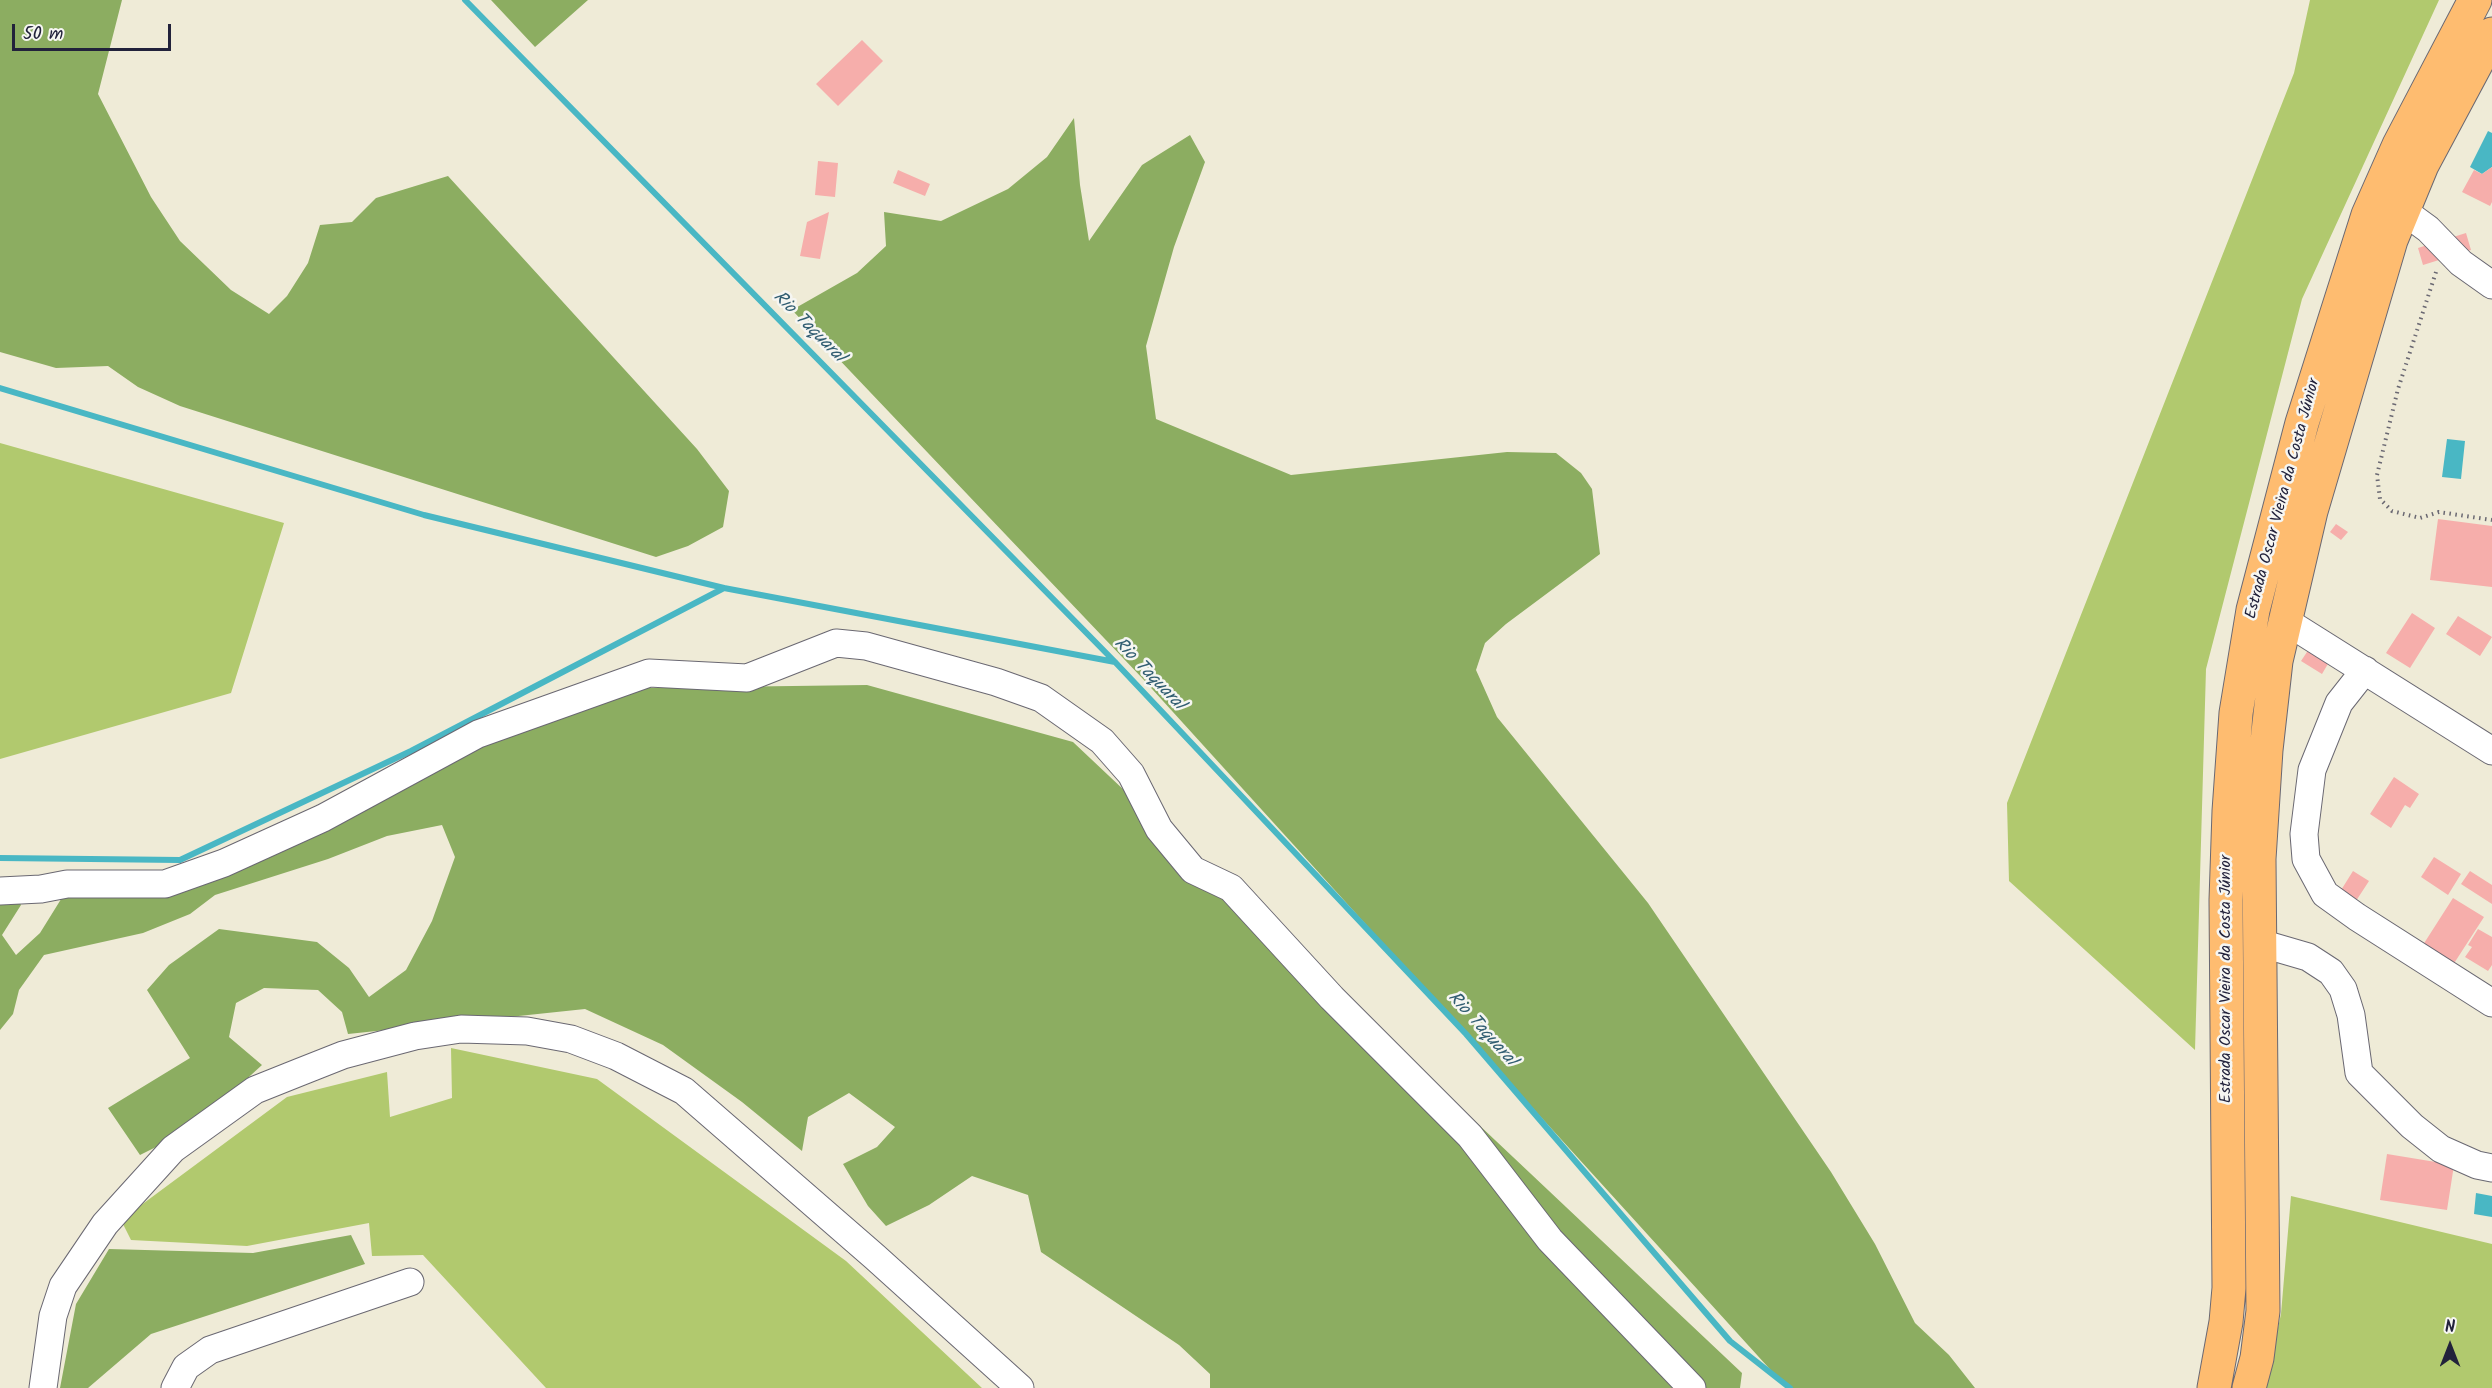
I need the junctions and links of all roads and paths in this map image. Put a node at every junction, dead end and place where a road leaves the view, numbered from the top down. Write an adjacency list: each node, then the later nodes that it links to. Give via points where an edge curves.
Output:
1 (2475, 0): 19 (main road, Estrada Oscar Vieira da Costa Júnior, via 2398,145 2368,215 2277,511 2249,632 2236,713 2229,812 2229,1288)
2 (2492, 34): 3 (main road, Estrada Oscar Vieira da Costa Júnior)
3 (2402, 210): 4 (street, via 2428,229); 7 (main road, Estrada Oscar Vieira da Costa Júnior, via 2340,406)
4 (2446, 249): 5 (street); 6 (path, via 2429,287 2398,389 2377,475 2380,499 2392,511 2420,518 2439,512)
5 (2492, 285)
6 (2492, 520)
7 (2284, 620): 8 (street); 11 (main road, Estrada Oscar Vieira da Costa Júnior, via 2271,700 2261,811)
8 (2365, 670): 9 (street); 12 (street, via 2339,704 2312,770 2304,834 2306,859 2325,894)
9 (2492, 751)
10 (0, 891): 18 (street, via 67,884 165,884 224,863 323,818 478,734 649,673 747,678 836,644 866,646 996,682 1041,698 1102,741 1131,774 1159,829 1192,870 1231,888 1332,998 1470,1136 1550,1240)
11 (2260, 943): 13 (street, via 2308,957 2331,972 2343,989 2351,1015 2359,1073 2441,1149); 20 (main road, Estrada Oscar Vieira da Costa Júnior, via 2263,1311)
12 (2492, 1003)
13 (2492, 1168)
14 (410, 1282): 16 (street, via 210,1350 186,1367)
15 (42, 1388): 17 (street, via 53,1317 63,1286 105,1224 173,1149 255,1090 343,1055 415,1036 461,1029 527,1031 571,1039 616,1056 684,1091)
16 (175, 1388)
17 (1020, 1388)
18 (1692, 1388)
19 (2214, 1388)
20 (2249, 1388)

